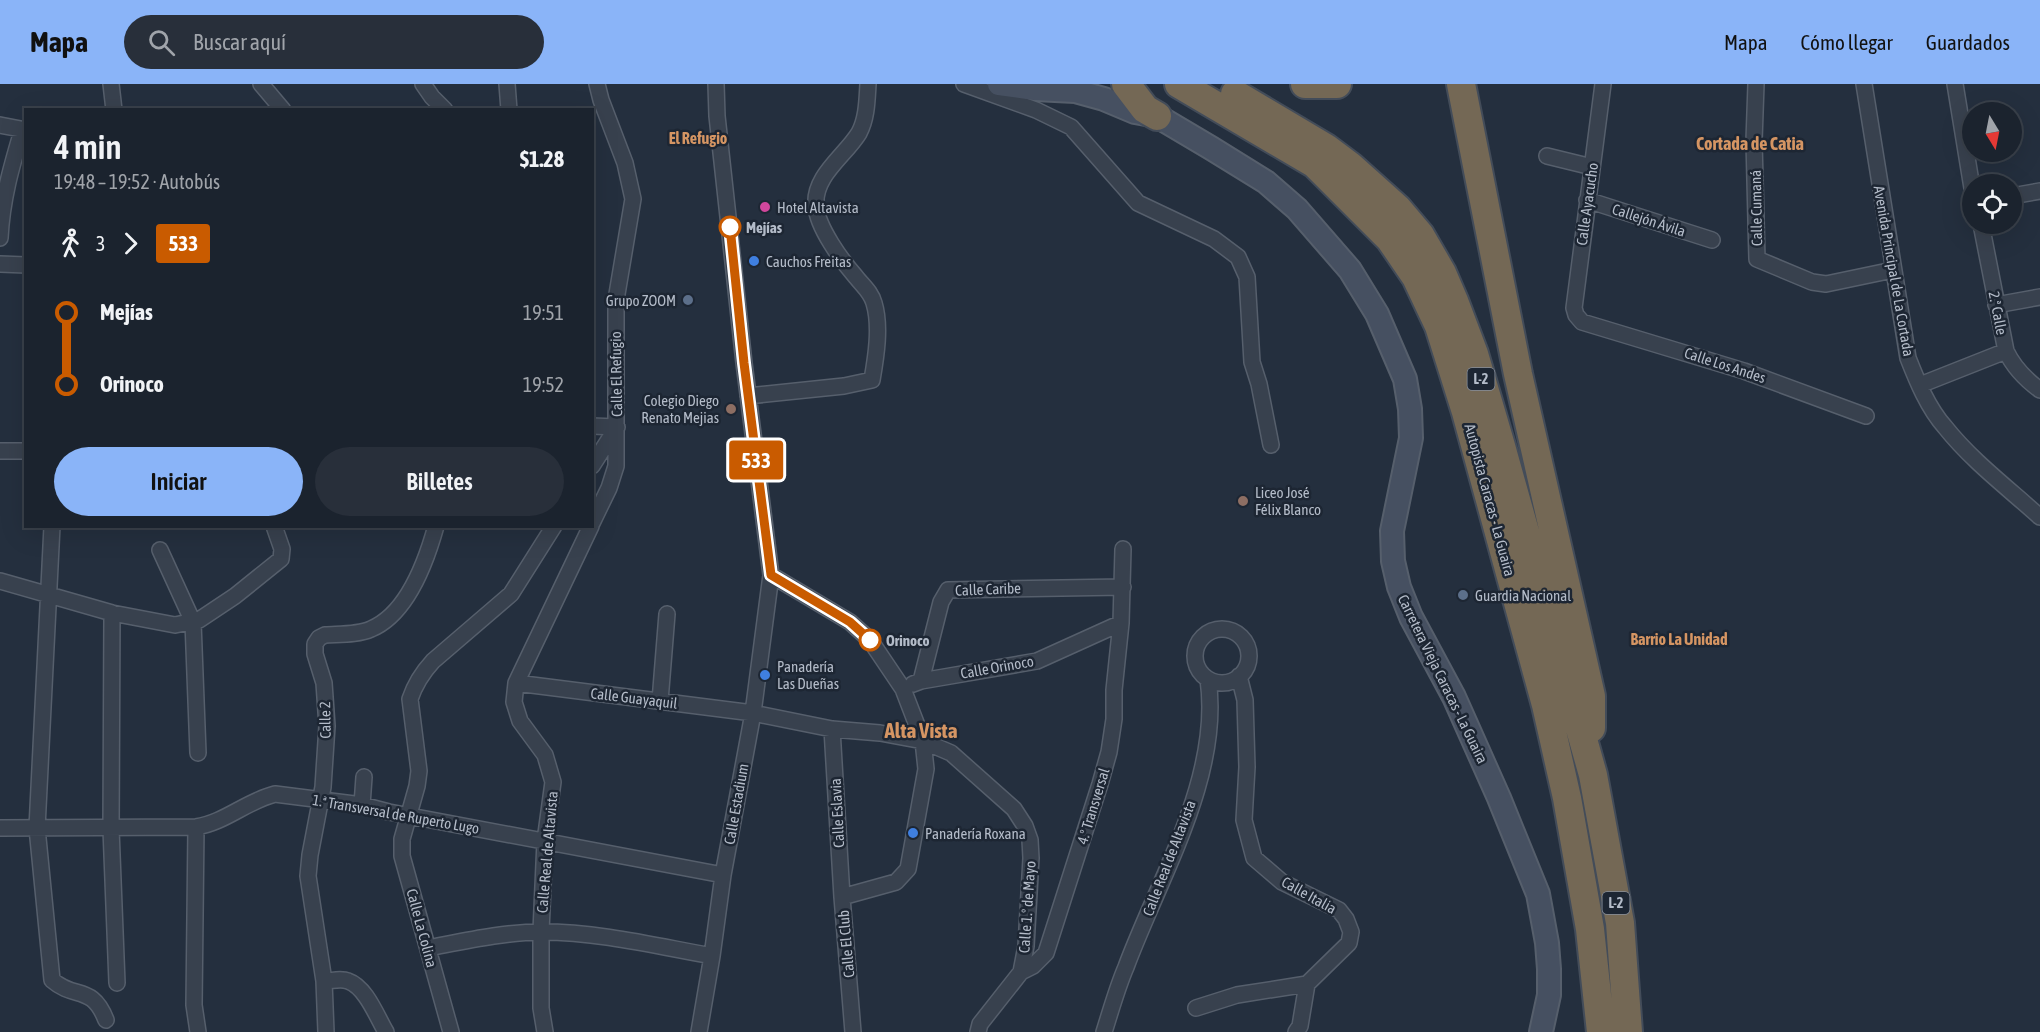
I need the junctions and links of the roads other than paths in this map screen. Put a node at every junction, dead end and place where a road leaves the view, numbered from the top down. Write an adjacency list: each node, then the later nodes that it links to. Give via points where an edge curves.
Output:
1 (111, 84): 21 (street)
2 (261, 84): 22 (street)
3 (423, 84): 23 (street)
4 (507, 84): 24 (street)
5 (597, 84): 50 (street, Calle El Refugio, via 625,163 633,199 616,300)
6 (716, 84): 47 (street, Calle Estadium)
7 (868, 84): 47 (street, via 867,110 859,132 830,168 819,187 815,205 819,225 874,303 878,318 872,380)
8 (964, 84): 51 (street, via 1071,127 1138,203 1214,239 1238,257 1247,277 1252,362)
9 (999, 84): 20 (main road, Carretera Vieja Caracas - La Guaira)
10 (1126, 84): 25 (highway, via 1145,109)
11 (1179, 84): 114 (highway, Autopista Caracas - La Guaira / L-2, via 1314,164 1390,239 1416,277 1439,326 1543,694 1567,798 1590,929)
12 (1218, 84): 82 (highway, Autopista Caracas - La Guaira / L-2, via 1302,132 1350,166 1398,209 1420,235 1442,273 1474,354)
13 (1305, 84): 14 (highway)
14 (1336, 84)
15 (1461, 84): 82 (highway, via 1518,374 1591,696)
16 (1603, 84): 29 (street, Calle Ayacucho)
17 (1756, 84): 40 (street, Calle Cumaná, via 1757,259 1826,284)
18 (1864, 84): 40 (street, Avenida Principal de La Cortada)
19 (1955, 84): 30 (street)
20 (1070, 88): 25 (main road, Carretera Vieja Caracas - La Guaira)
21 (114, 108)
22 (282, 108)
23 (443, 108)
24 (509, 108)
25 (1157, 116): 113 (main road, Carretera Vieja Caracas - La Guaira, via 1266,182 1297,209 1350,270 1390,342 1405,379 1411,438 1392,531 1393,561 1405,604 1454,697 1538,894 1549,969 1549,995)
26 (0, 125): 27 (street)
27 (24, 130): 34 (street)
28 (1547, 156): 29 (street)
29 (1592, 167): 33 (street, Calle Ayacucho)
30 (1970, 174)
31 (2040, 191): 32 (street)
32 (2022, 194)
33 (1587, 200): 37 (street, Callejón Ávila); 43 (street, Calle Ayacucho, via 1574,308)
34 (1, 207): 36 (street)
35 (1983, 234): 42 (street, 2.ª Calle)
36 (0, 238)
37 (1712, 240)
38 (0, 264): 39 (street)
39 (24, 265)
40 (1893, 270): 45 (street, Avenida Principal de La Cortada, via 1908,358)
41 (2040, 297): 42 (street)
42 (1996, 305): 44 (street, 2.ª Calle)
43 (1582, 322): 48 (street, Calle Los Andes, via 1744,371)
44 (2006, 351): 45 (street); 46 (street, 2.ª Calle, via 2025,379)
45 (1920, 385): 55 (street, Avenida Principal de La Cortada, via 1944,427)
46 (2040, 390)
47 (748, 396): 64 (street, Calle Estadium)
48 (1866, 416)
49 (594, 426): 50 (street)
50 (617, 427): 54 (street); 56 (street, Calle El Refugio, via 614,477)
51 (1271, 445)
52 (0, 451): 53 (street)
53 (24, 451)
54 (594, 463)
55 (2040, 517)
56 (594, 521)
57 (51, 528): 67 (street)
58 (275, 528): 70 (street, via 281,559 235,596)
59 (435, 528): 84 (street, Calle 2, via 424,566 395,613 369,630 325,635 315,644 324,683 327,726)
60 (553, 528): 86 (street, Calle La Colina, via 511,594 433,661 413,688 410,699 419,771)
61 (591, 528): 75 (street, Calle El Refugio)
62 (1123, 549): 66 (street, 4.° Transversal)
63 (160, 550): 70 (street)
64 (771, 575): 76 (street, Calle El Club, via 850,622 870,640); 78 (street, Calle Estadium)
65 (0, 580): 67 (street)
66 (1123, 587): 71 (street, 4.° Transversal); 74 (street, Calle Caribe, via 948,590 941,602)
67 (48, 594): 68 (street); 89 (street)
68 (112, 613): 70 (street, via 175,625); 90 (street)
69 (668, 614): 77 (street)
70 (193, 622): 81 (street)
71 (1121, 623): 74 (street, Calle Orinoco, via 1037,661); 97 (street, 4.° Transversal, via 1114,719 1100,784 1046,953)
72 (1239, 676): 73 (street, via 1224,682); 73 (street, via 1248,662 1247,645 1235,632 1218,629 1203,637 1195,654); 100 (street, Calle Italia, via 1245,700 1244,820 1254,858 1282,882 1339,910 1351,932 1349,943)
73 (1208, 679): 111 (street, Calle Real de Altavista, via 1211,696 1207,756 1180,838 1125,967)
74 (921, 681): 76 (street, Calle Orinoco)
75 (516, 683): 77 (street, Calle Guayaquil); 91 (street, Calle Real de Altavista, via 514,702 520,721 545,755 553,782)
76 (903, 689): 80 (street, Calle El Club)
77 (660, 701): 78 (street, Calle Guayaquil)
78 (753, 713): 79 (street, Calle 1.° de Mayo); 92 (street, Calle Estadium)
79 (832, 729): 80 (street, Calle 1.° de Mayo); 93 (street, Calle Eslavia)
80 (923, 741): 93 (street, Calle El Club, via 926,769 908,869 896,882); 97 (street, Calle 1.° de Mayo, via 951,753 1014,808 1025,826 1031,858)
81 (198, 753)
82 (1593, 775): 115 (highway, Autopista Caracas - La Guaira / L-2, via 1620,923)
83 (364, 777): 85 (street)
84 (321, 799): 85 (street, 1.ª Transversal de Ruperto Lugo); 87 (street, 1.ª Transversal de Ruperto Lugo, via 275,795); 98 (street, Calle 2, via 308,876)
85 (362, 805): 86 (street, 1.ª Transversal de Ruperto Lugo)
86 (407, 820): 91 (street, 1.ª Transversal de Ruperto Lugo); 95 (street, Calle La Colina, via 402,856)
87 (196, 827): 90 (street, 1.ª Transversal de Ruperto Lugo); 103 (street, via 194,1005)
88 (0, 828): 89 (street, 1.ª Transversal de Ruperto Lugo)
89 (37, 828): 90 (street, 1.ª Transversal de Ruperto Lugo); 102 (street, via 52,980 61,988 82,993 99,1004)
90 (111, 829): 99 (street)
91 (546, 841): 92 (street, 1.ª Transversal de Ruperto Lugo); 94 (street, Calle Real de Altavista)
92 (723, 875): 96 (street, Calle Estadium)
93 (842, 897): 109 (street, Calle El Club)
94 (541, 932): 95 (street); 96 (street, via 582,933); 107 (street, Calle Real de Altavista, via 541,1008)
95 (428, 948): 106 (street, Calle La Colina)
96 (712, 956): 108 (street, Calle Estadium)
97 (1021, 972): 110 (street, 4.° Transversal, via 980,1024)
98 (324, 981): 104 (street, Calle 2); 105 (street, via 350,981 357,986)
99 (117, 983)
100 (1307, 984): 101 (street, via 1237,995); 112 (street)
101 (1196, 1008)
102 (106, 1020)
103 (198, 1032)
104 (326, 1032)
105 (386, 1032)
106 (451, 1032)
107 (546, 1032)
108 (699, 1032)
109 (853, 1032)
110 (978, 1032)
111 (1104, 1032)
112 (1296, 1032)
113 (1541, 1032)
114 (1601, 1032)
115 (1628, 1032)

